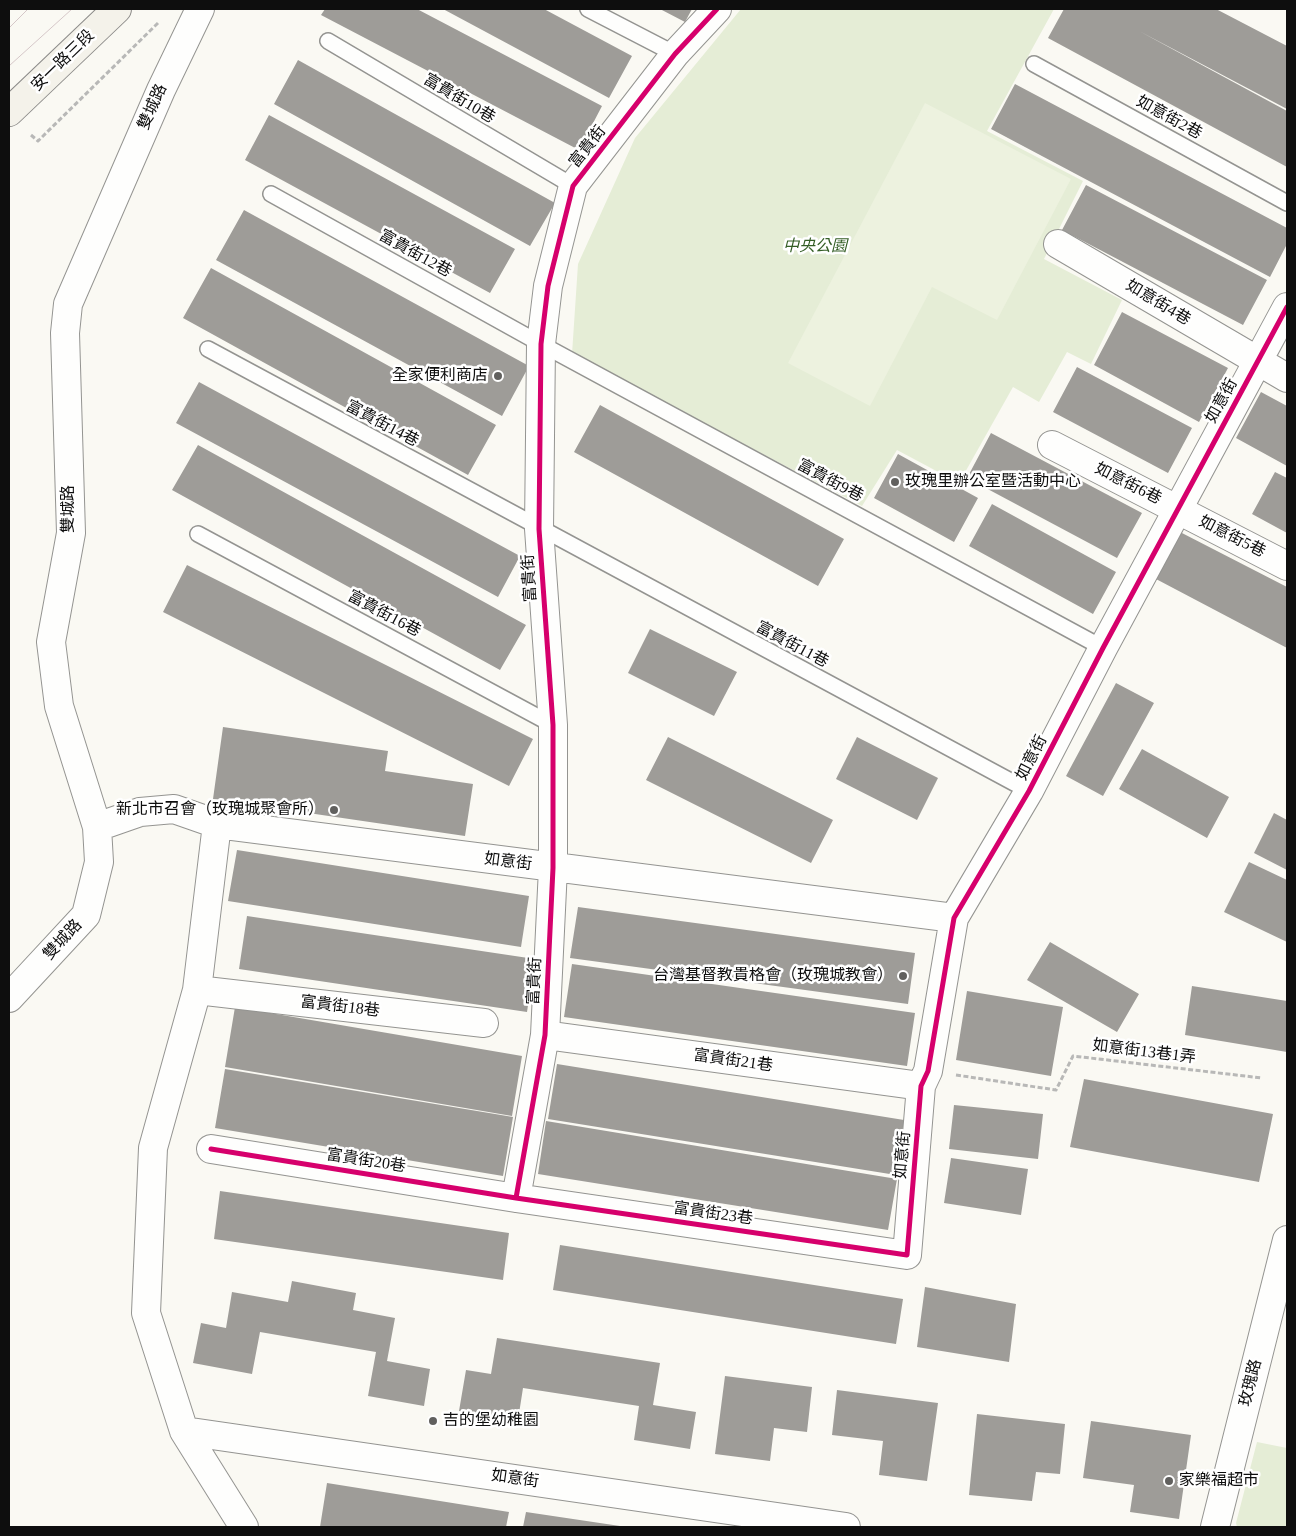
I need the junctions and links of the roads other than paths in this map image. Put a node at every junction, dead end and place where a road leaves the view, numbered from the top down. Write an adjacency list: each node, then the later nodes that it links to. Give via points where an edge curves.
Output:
1 (117, 9): 8 (street, 安一路三段)
2 (200, 9): 27 (street, 雙城路, via 161,90 68,304 65,333 71,532 52,642 59,706)
3 (588, 9): 6 (lane)
4 (717, 9): 6 (street, 富貴街)
5 (328, 41): 9 (lane, 富貴街10巷)
6 (675, 54): 9 (street, 富貴街)
7 (1034, 64): 11 (lane, 如意街2巷)
8 (9, 112)
9 (573, 186): 14 (street, 富貴街, via 548,286)
10 (271, 194): 14 (lane, 富貴街12巷)
11 (1287, 203)
12 (1058, 244): 16 (street, 如意街4巷)
13 (1287, 307): 16 (street, 如意街)
14 (541, 344): 20 (street, 富貴街); 23 (lane, 富貴街9巷)
15 (208, 349): 20 (lane, 富貴街14巷)
16 (1258, 362): 17 (street, 如意街4巷); 19 (street, 如意街)
17 (1287, 378)
18 (1052, 445): 19 (street, 如意街6巷)
19 (1177, 509): 22 (street, 如意街5巷); 23 (street, 如意街)
20 (539, 529): 24 (street, 富貴街); 25 (lane, 富貴街11巷)
21 (198, 534): 24 (lane, 富貴街16巷)
22 (1287, 566)
23 (1102, 648): 25 (street, 如意街)
24 (553, 725): 28 (street, 富貴街)
25 (1029, 791): 29 (street, 如意街)
26 (217, 824): 27 (street, 如意街, via 174,809 140,812); 28 (street, 如意街); 30 (street)
27 (97, 827): 31 (street, 雙城路, via 99,862 86,915)
28 (553, 868): 29 (street, 如意街); 33 (street, 富貴街)
29 (954, 918): 34 (street, 如意街, via 928,1071)
30 (197, 990): 32 (street, 富貴街18巷); 40 (street, via 153,1148 146,1313)
31 (9, 998)
32 (484, 1023)
33 (545, 1035): 34 (street, 富貴街21巷); 36 (street, 富貴街)
34 (921, 1086): 38 (street, 如意街)
35 (211, 1149): 36 (street, 富貴街20巷)
36 (516, 1198): 38 (street, 富貴街23巷)
37 (1287, 1240): 39 (street, 玫瑰路)
38 (907, 1255)
39 (1279, 1304): 43 (street, 玫瑰路)
40 (184, 1431): 41 (street); 42 (street, 如意街)
41 (244, 1527)
42 (846, 1527)
43 (1215, 1527)

